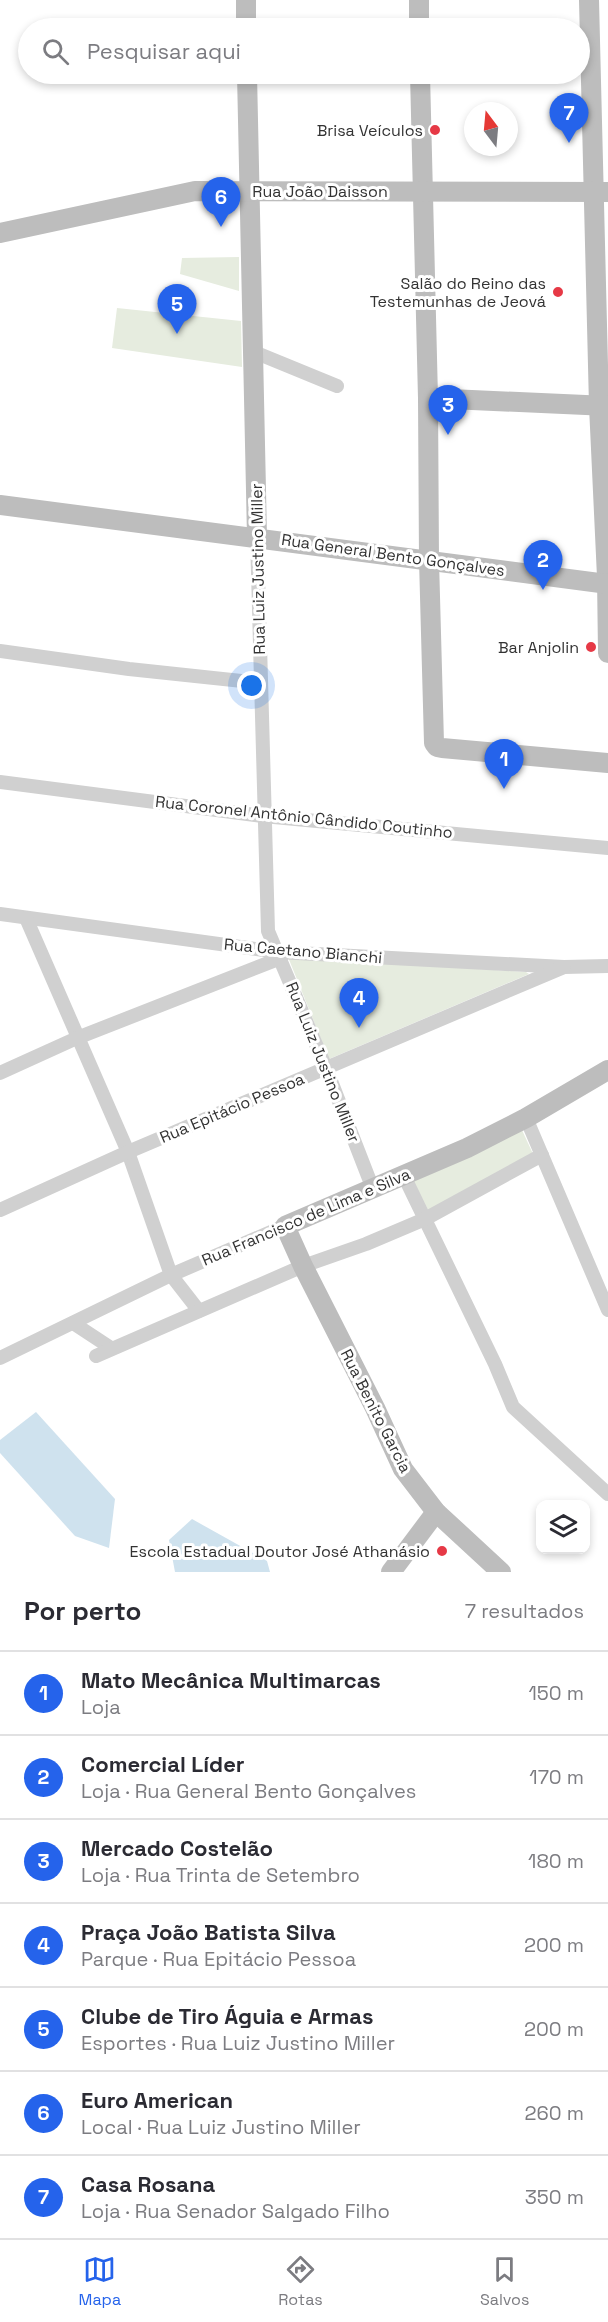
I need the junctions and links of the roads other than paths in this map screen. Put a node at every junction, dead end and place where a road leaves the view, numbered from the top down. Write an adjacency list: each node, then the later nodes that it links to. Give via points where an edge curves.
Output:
1 (246, 0): 4 (street)
2 (419, 0): 5 (street)
3 (589, 0): 10 (street)
4 (246, 18)
5 (419, 18)
6 (247, 84): 8 (street, Rua Luiz Justino Miller)
7 (420, 84): 9 (street)
8 (248, 191): 9 (street, Rua João Daisson); 11 (street, Rua João Daisson, via 195,191); 12 (street, Rua Luiz Justino Miller)
9 (423, 191): 10 (street, Rua João Daisson); 14 (street)
10 (601, 191): 15 (street)
11 (0, 233)
12 (254, 352): 13 (street); 17 (street, Rua Luiz Justino Miller)
13 (337, 386)
14 (428, 398): 15 (street); 18 (street)
15 (603, 406): 19 (street)
16 (0, 505): 17 (street, Rua General Bento Gonçalves)
17 (256, 537): 18 (street, Rua General Bento Gonçalves); 22 (street, Rua Luiz Justino Miller)
18 (429, 560): 19 (street, Rua General Bento Gonçalves); 23 (street, via 436,746)
19 (607, 583): 21 (street)
20 (0, 651): 22 (street)
21 (608, 653)
22 (260, 683): 25 (street, Rua Luiz Justino Miller)
23 (608, 763)
24 (0, 782): 25 (street, Rua Coronel Antônio Cândido Coutinho)
25 (263, 816): 26 (street, Rua Coronel Antônio Cândido Coutinho); 29 (street, Rua Luiz Justino Miller, via 268,931)
26 (608, 848)
27 (0, 914): 28 (street, Rua Caetano Bianchi)
28 (26, 918): 29 (street, Rua Caetano Bianchi); 32 (street)
29 (280, 955): 31 (street, Rua Caetano Bianchi); 32 (street); 33 (street, Rua Luiz Justino Miller)
30 (608, 966): 31 (street, Rua Caetano Bianchi)
31 (564, 967): 33 (street, Rua Epitácio Pessoa)
32 (77, 1038): 35 (street); 37 (street)
33 (326, 1068): 37 (street, Rua Epitácio Pessoa); 40 (street, Rua Luiz Justino Miller)
34 (608, 1070): 36 (street, Rua Francisco de Lima e Silva)
35 (0, 1073)
36 (526, 1118): 38 (street); 39 (street, Rua Francisco de Lima e Silva)
37 (128, 1152): 41 (street, Rua Epitácio Pessoa); 45 (street)
38 (542, 1155): 42 (street); 46 (street)
39 (404, 1176): 40 (street, Rua Francisco de Lima e Silva); 42 (street)
40 (373, 1189): 43 (street, Rua Francisco de Lima e Silva)
41 (0, 1210)
42 (425, 1219): 44 (street, via 366,1245); 52 (street, via 513,1407)
43 (285, 1226): 44 (street, Rua Benito Garcia); 45 (street, Rua Francisco de Lima e Silva)
44 (303, 1266): 47 (street); 53 (street, Rua Benito Garcia, via 403,1470)
45 (171, 1275): 47 (street); 48 (street, Rua Francisco de Lima e Silva)
46 (608, 1310)
47 (200, 1311): 49 (street)
48 (74, 1323): 49 (street); 51 (street, Rua Francisco de Lima e Silva)
49 (111, 1348): 50 (street)
50 (96, 1356)
51 (0, 1358)
52 (608, 1494)
53 (436, 1512): 54 (street); 55 (street, Rua Benito Garcia)
54 (390, 1572)
55 (501, 1572)

